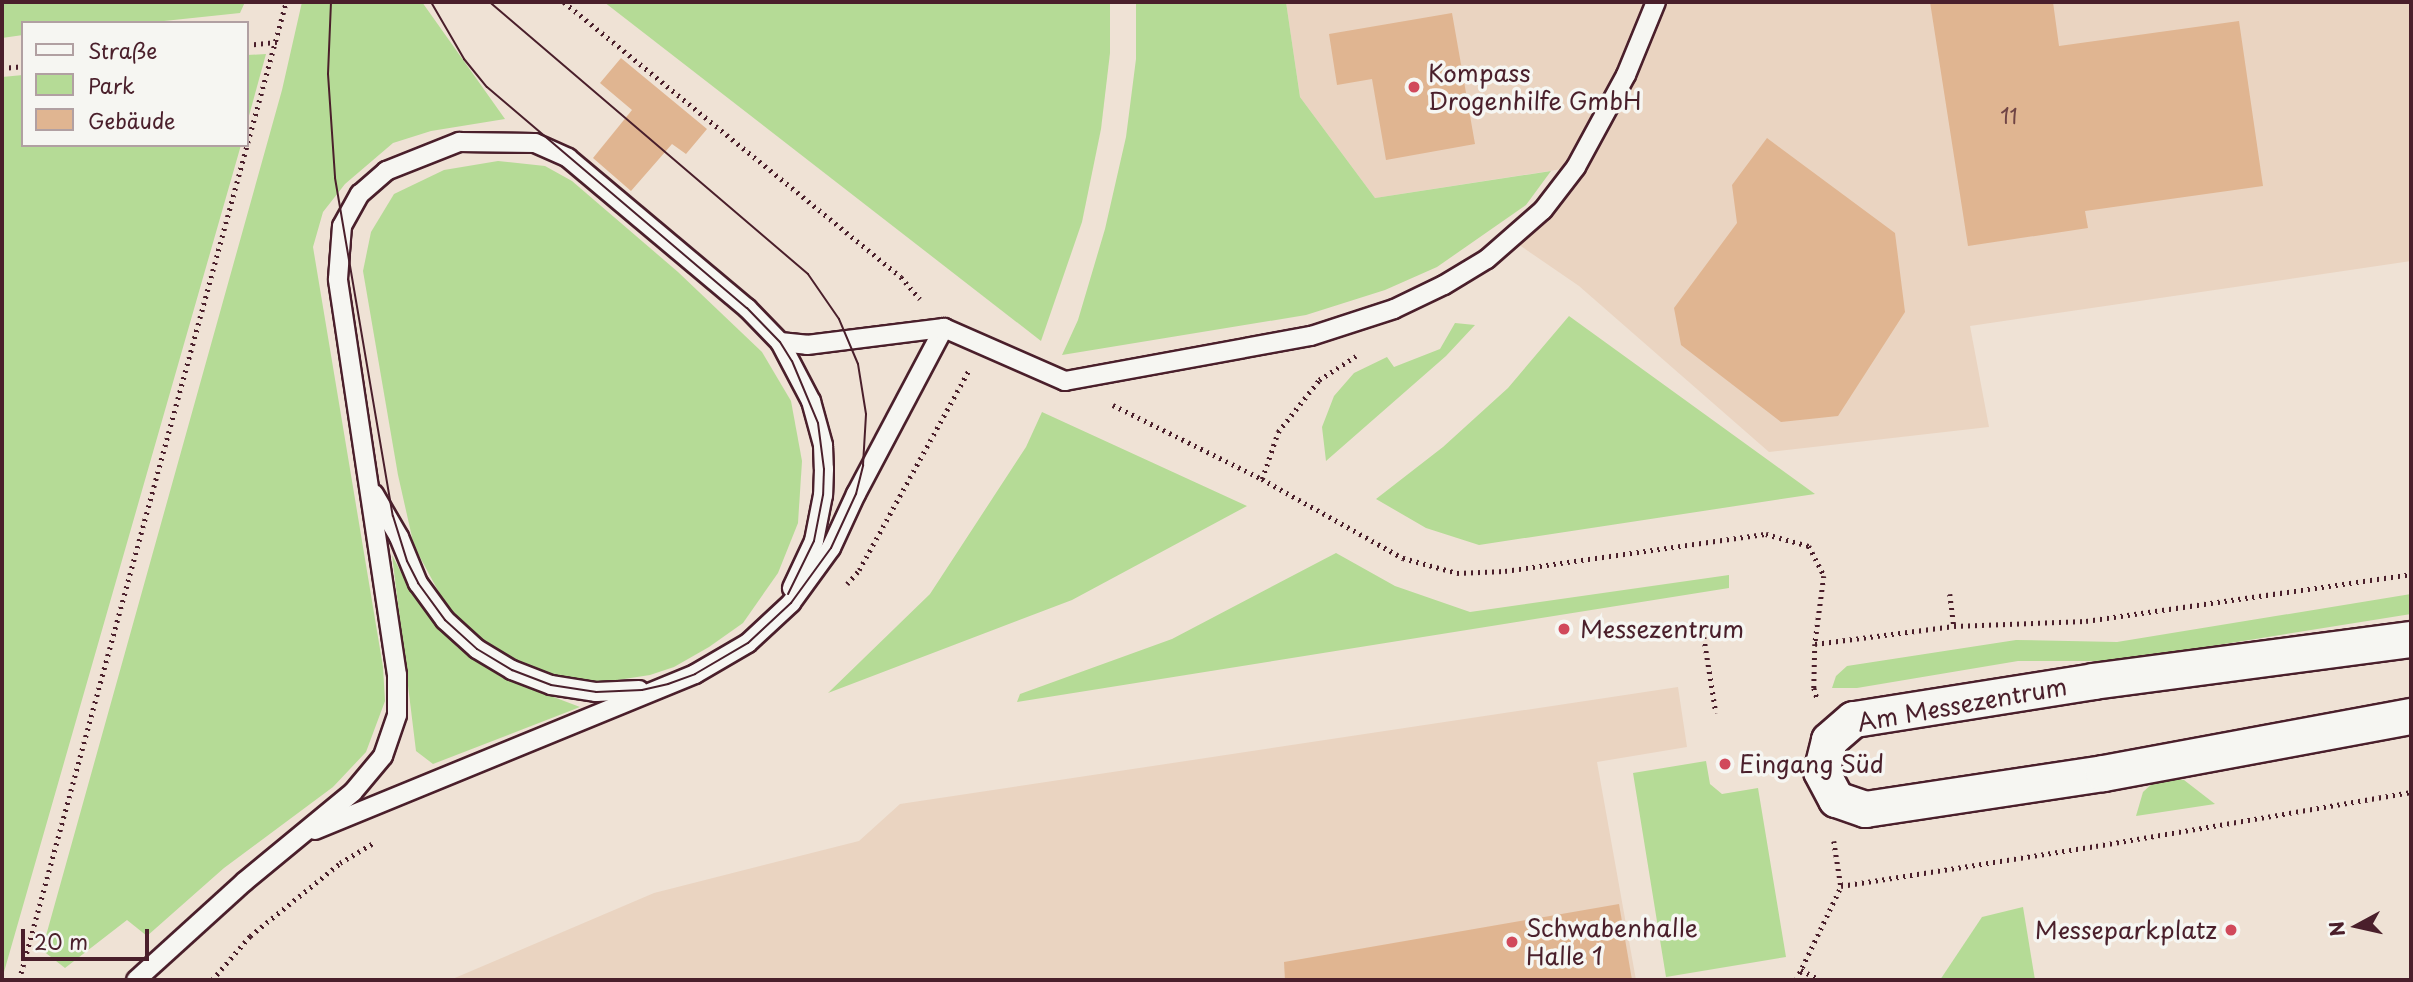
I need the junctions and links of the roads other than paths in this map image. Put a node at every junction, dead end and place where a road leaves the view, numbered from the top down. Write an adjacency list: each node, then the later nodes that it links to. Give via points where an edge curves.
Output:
1 (1656, 2): 2 (lane, via 1626,75 1576,167 1543,210 1487,259 1394,309 1311,336 1065,382)
2 (944, 328): 3 (lane, via 807,345); 6 (lane, via 818,569 773,621)
3 (780, 342): 4 (lane, via 747,308 568,158 535,143 459,142 424,153 386,171 360,194 342,226 338,279); 6 (lane, via 803,381 818,423 824,469 820,517 806,562 785,599 755,633)
4 (369, 485): 7 (lane, via 431,603 460,635 494,661 530,678 573,690 621,692); 9 (lane, via 397,675 397,715 383,756 352,792)
5 (2411, 639): 8 (street, Am Messezentrum, via 1853,719 1829,740 1821,771 1836,799 1865,810 2103,773)
6 (721, 660): 7 (lane)
7 (668, 684): 9 (lane)
8 (2411, 716)
9 (295, 838): 10 (lane)
10 (136, 980)

